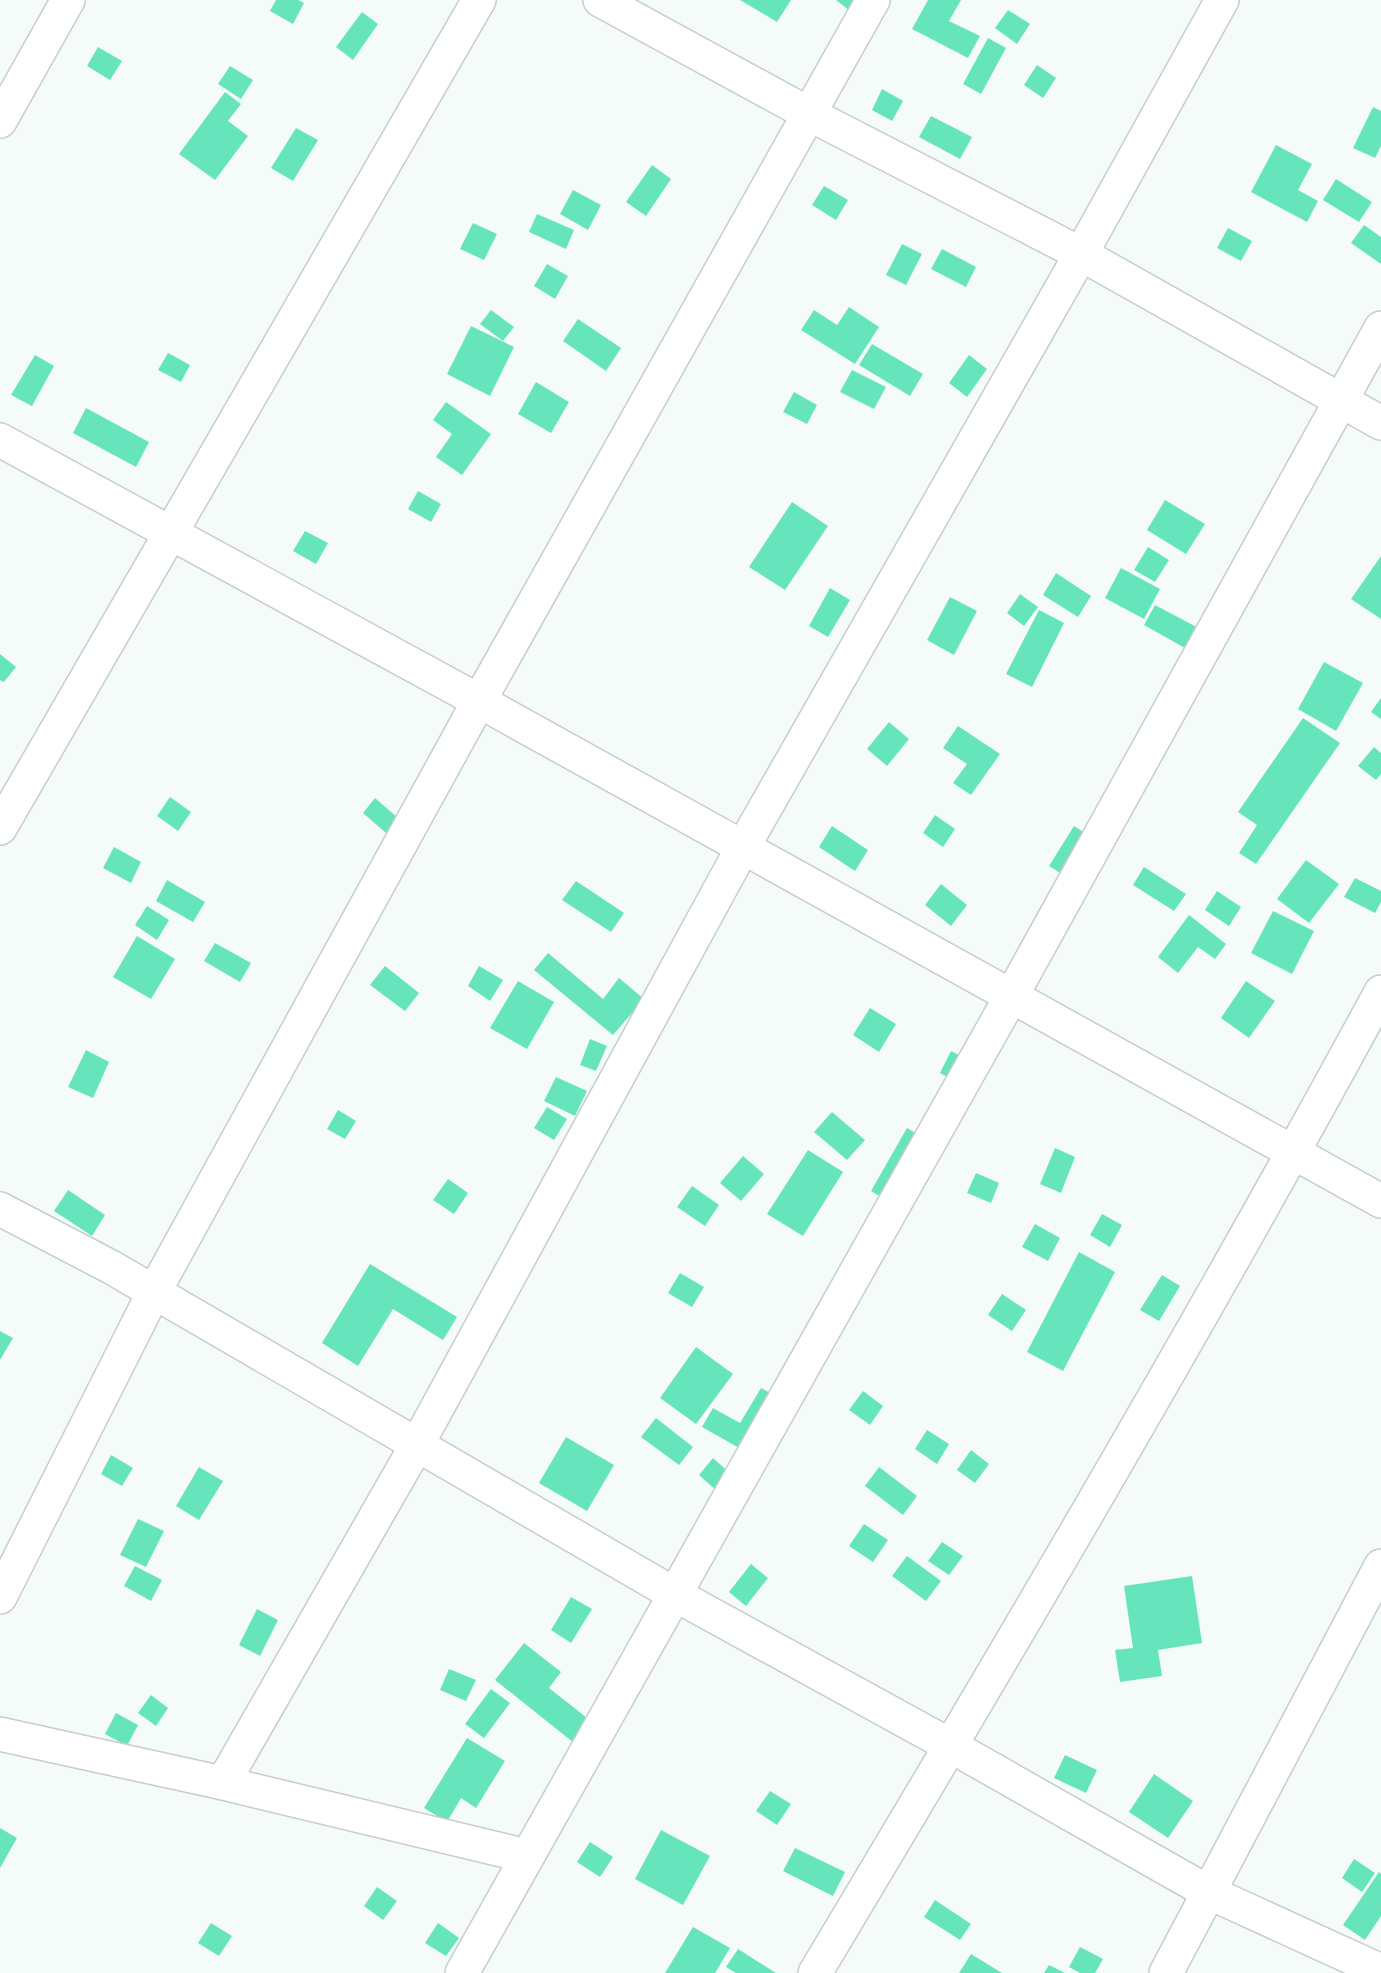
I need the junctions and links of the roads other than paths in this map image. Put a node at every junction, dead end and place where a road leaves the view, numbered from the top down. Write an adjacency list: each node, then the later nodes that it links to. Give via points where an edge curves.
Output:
1 (68, 0): 7 (street)
2 (479, 0): 13 (street)
3 (600, 0): 6 (street)
4 (873, 0): 6 (street)
5 (1222, 0): 8 (street)
6 (809, 114): 8 (street); 14 (street)
7 (0, 121)
8 (1081, 254): 10 (street); 16 (street)
9 (1381, 328): 10 (street)
10 (1341, 401): 11 (street); 18 (street)
11 (1381, 423)
12 (0, 440): 13 (street)
13 (171, 534): 14 (street); 15 (street)
14 (479, 701): 16 (street); 22 (street)
15 (0, 828)
16 (743, 847): 18 (street); 23 (street)
17 (1381, 992): 19 (street)
18 (1012, 995): 19 (street); 25 (street)
19 (1294, 1153): 20 (street); 28 (street)
20 (1381, 1201)
21 (0, 1209): 22 (street)
22 (154, 1292): 23 (street); 26 (street)
23 (418, 1443): 25 (street); 29 (street)
24 (1381, 1566): 31 (street)
25 (674, 1594): 28 (street); 30 (street)
26 (0, 1597)
27 (0, 1734): 29 (street)
28 (951, 1746): 31 (street); 34 (street)
29 (223, 1783): 30 (street)
30 (527, 1856): 33 (street)
31 (1208, 1892): 32 (street); 35 (street)
32 (1381, 1971)
33 (462, 1973)
34 (815, 1973)
35 (1166, 1973)

